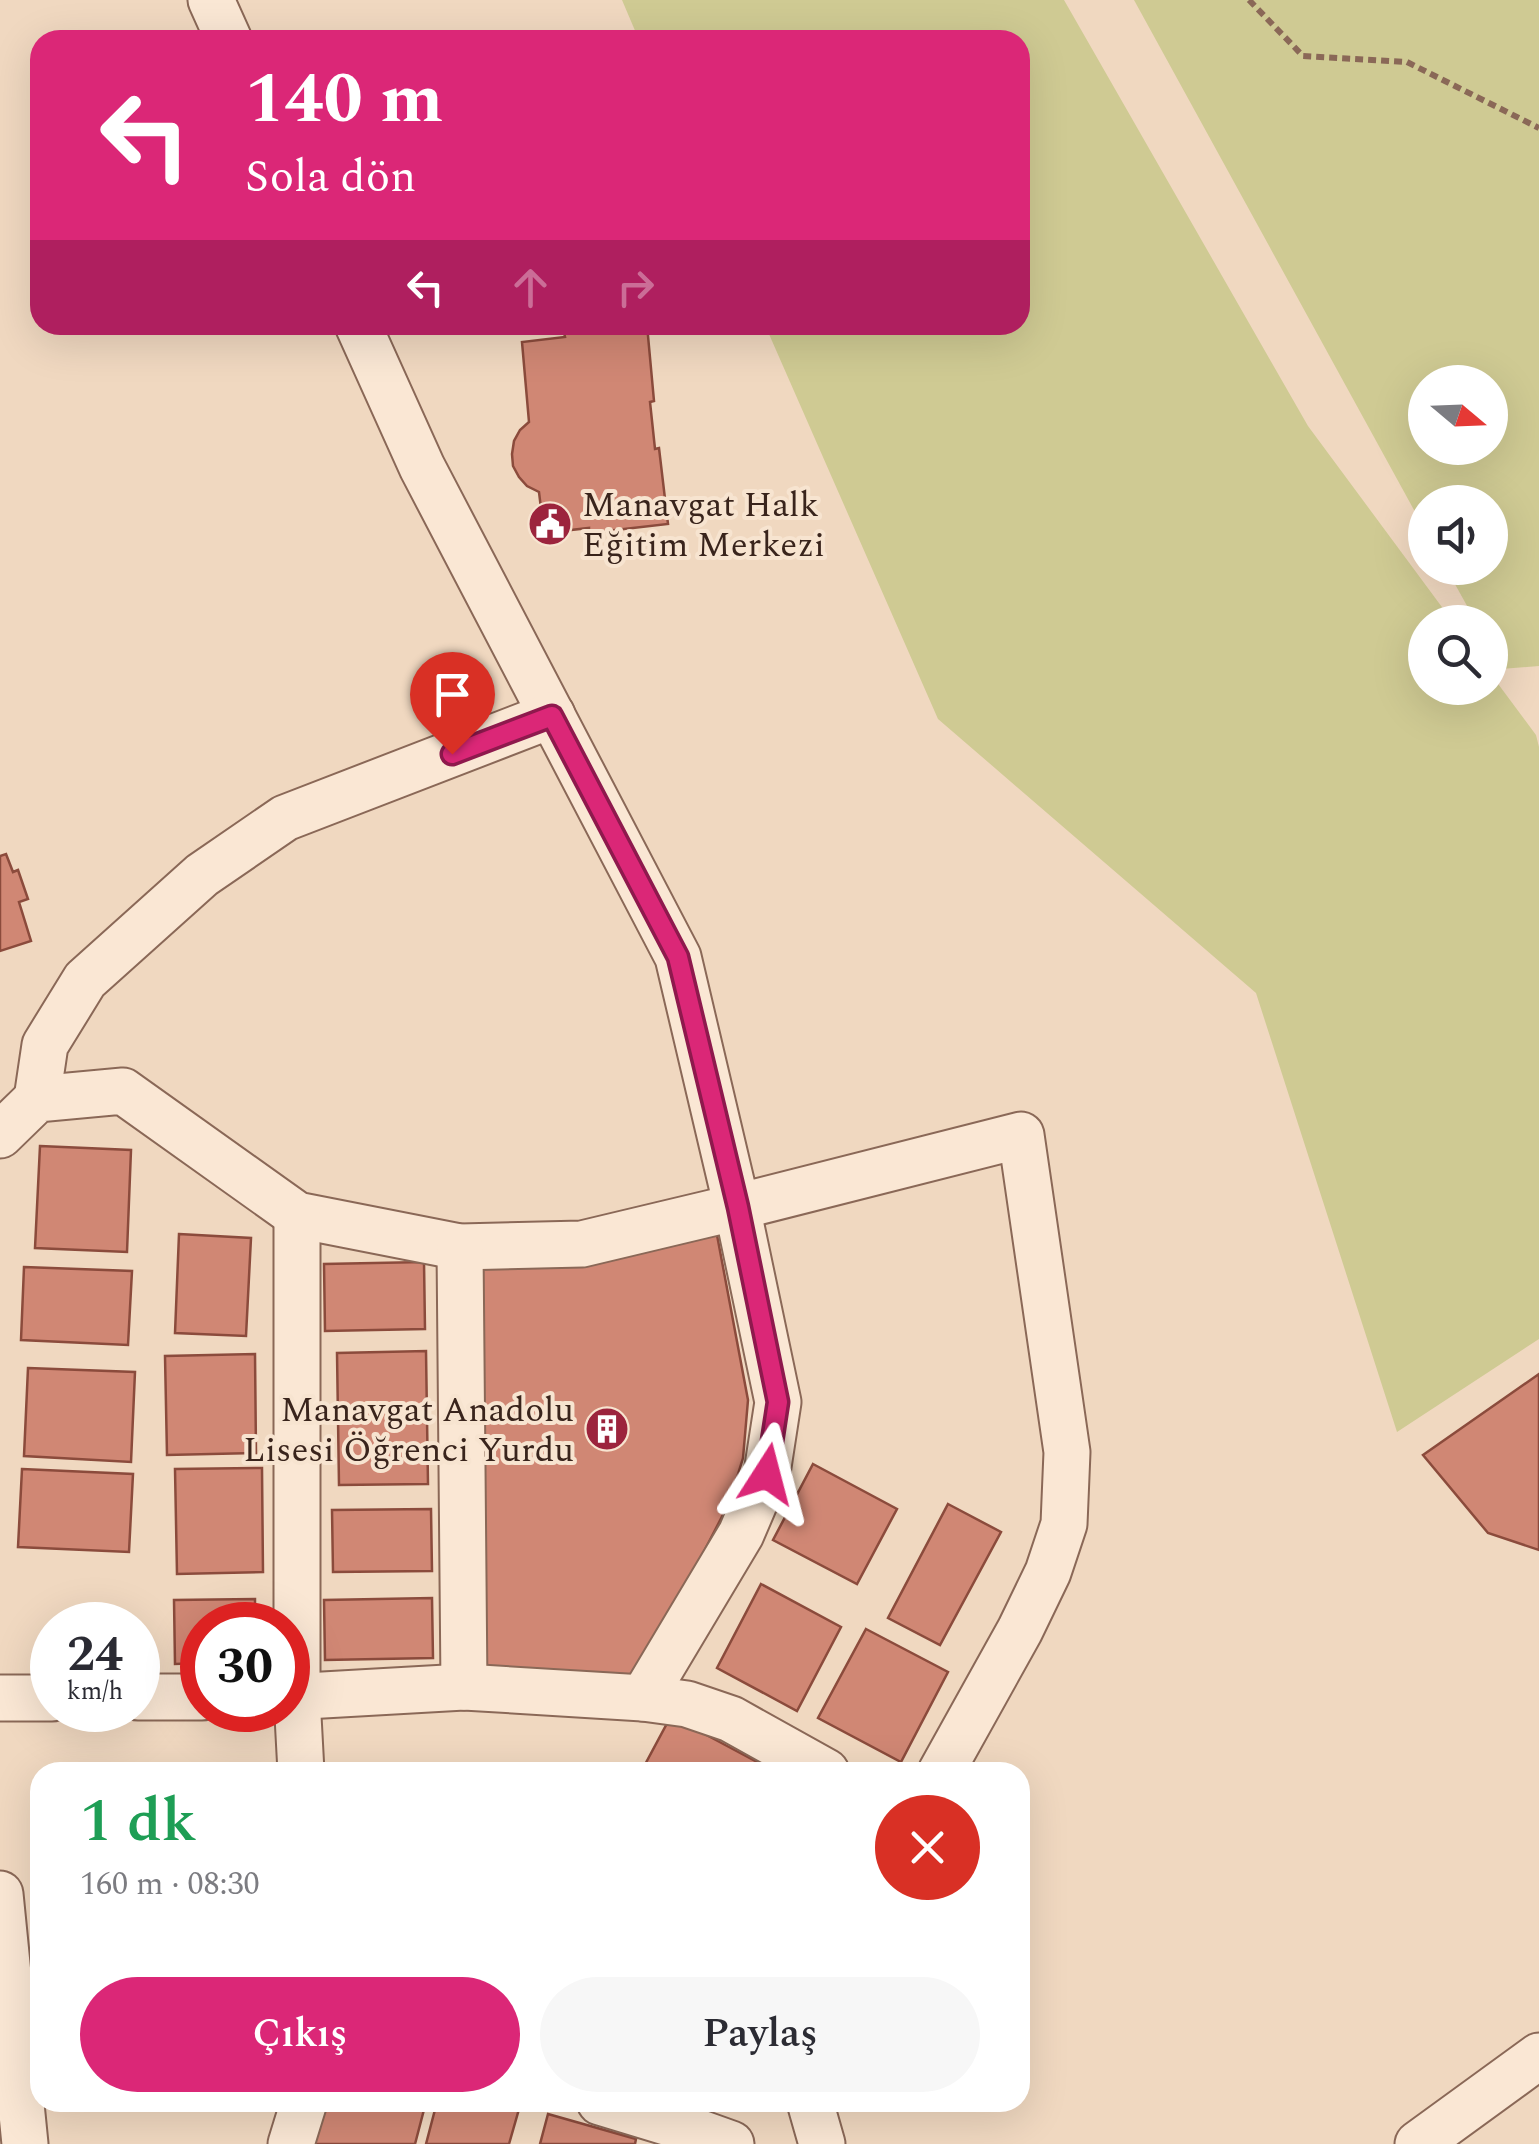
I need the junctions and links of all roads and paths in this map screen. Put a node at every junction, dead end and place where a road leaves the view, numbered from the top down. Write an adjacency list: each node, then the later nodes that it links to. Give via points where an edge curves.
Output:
1 (211, 0): 3 (street)
2 (1249, 0): 4 (path, via 1303,56 1407,62)
3 (224, 30)
4 (1539, 128)
5 (363, 335): 6 (street, via 422,467)
6 (552, 716): 7 (street, via 285,818 202,875 85,980 45,1045); 9 (street, via 678,957)
7 (37, 1099): 8 (street); 10 (street, via 123,1091)
8 (0, 1135)
9 (738, 1207): 11 (street, via 582,1244); 17 (street, via 778,1402 767,1474 741,1534); 21 (street, via 1022,1135 1067,1452 1064,1524 1020,1630)
10 (297, 1216): 11 (street); 12 (street)
11 (460, 1247): 13 (street)
12 (293, 1602)
13 (464, 1687): 14 (street); 17 (street)
14 (310, 1696)
15 (0, 1698): 16 (street)
16 (30, 1698)
17 (643, 1698): 20 (street, via 730,1719)
18 (297, 1732): 19 (street)
19 (301, 1762)
20 (808, 1762)
21 (947, 1762)
22 (0, 1894): 28 (street)
23 (1539, 2056): 32 (street)
24 (301, 2112): 29 (street)
25 (626, 2112): 27 (street)
26 (813, 2112): 31 (street)
27 (687, 2136): 30 (street)
28 (25, 2144)
29 (290, 2144)
30 (731, 2144)
31 (822, 2144)
32 (1418, 2144)

